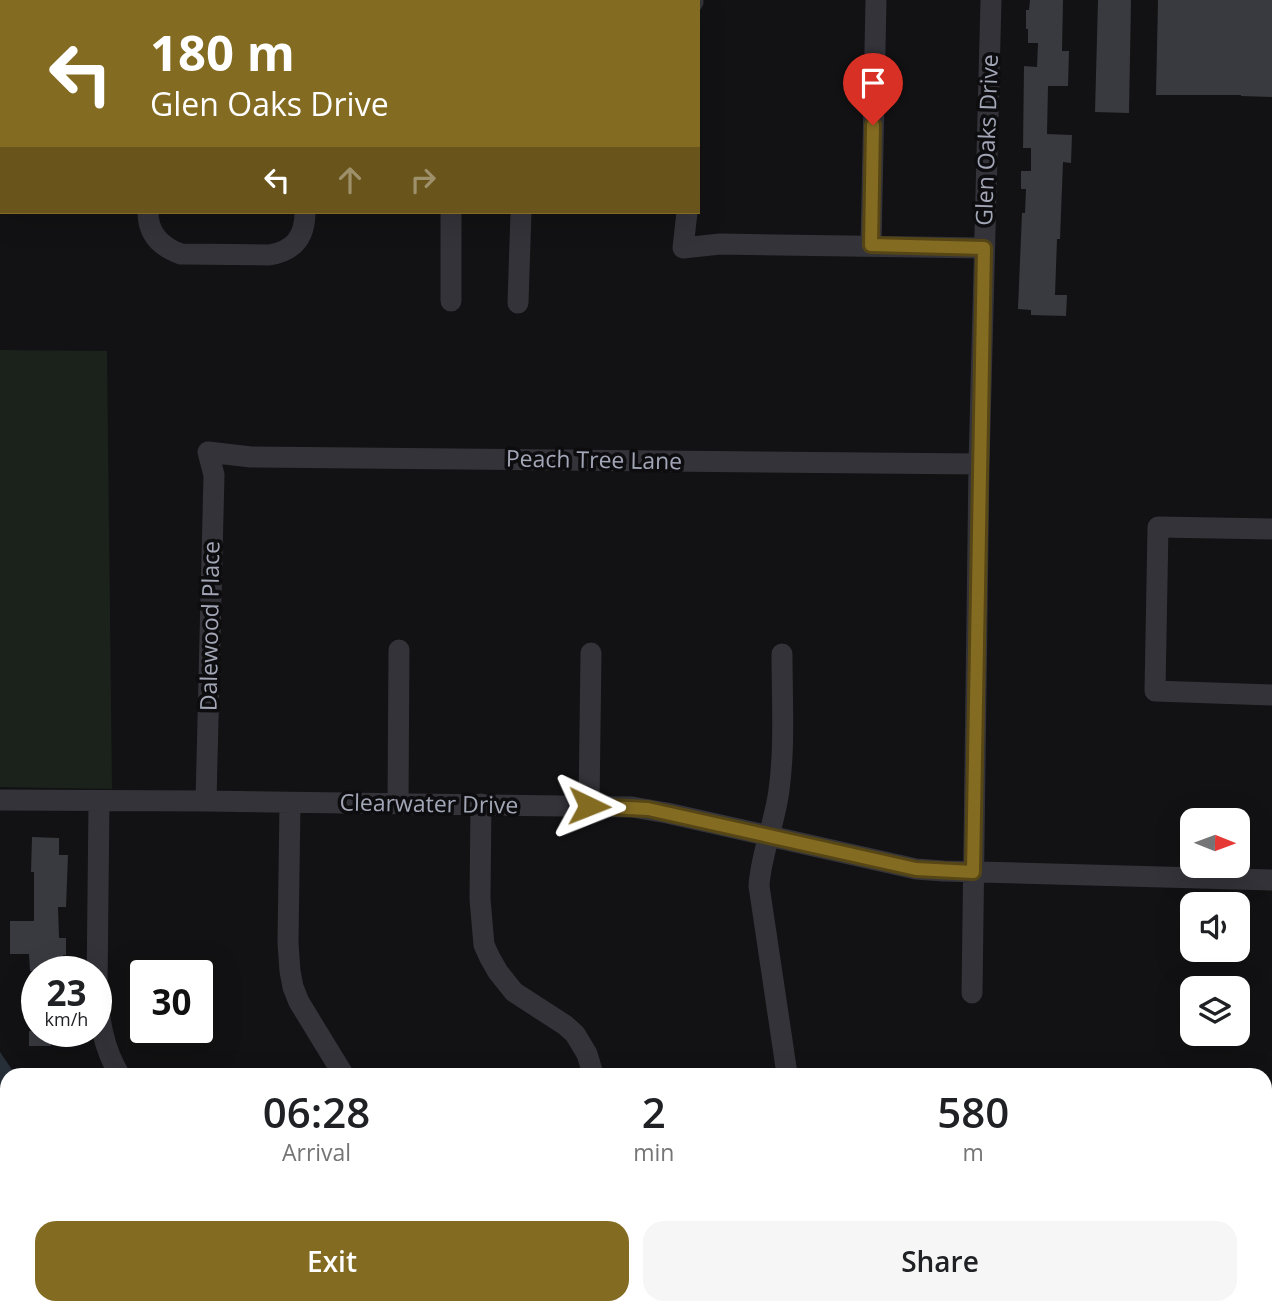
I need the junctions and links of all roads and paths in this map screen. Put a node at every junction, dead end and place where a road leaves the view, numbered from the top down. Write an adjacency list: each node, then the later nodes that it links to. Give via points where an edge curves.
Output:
1 (876, 0): 8 (street)
2 (991, 0): 9 (street, Glen Oaks Drive)
3 (148, 214): 4 (street, via 155,236 181,254 269,255 292,247 303,230)
4 (305, 214)
5 (451, 214): 10 (street)
6 (521, 214): 11 (street)
7 (687, 214): 8 (street, via 683,248)
8 (871, 245): 9 (street)
9 (984, 248): 13 (street, Glen Oaks Drive)
10 (452, 301)
11 (518, 303)
12 (208, 452): 13 (street, Peach Tree Lane, via 251,457); 21 (street, Dalewood Place, via 214,475)
13 (979, 464): 27 (street, Glen Oaks Drive)
14 (1272, 529): 18 (street, via 1158,527 1155,691)
15 (399, 650): 23 (street)
16 (591, 653): 25 (street)
17 (782, 654): 26 (street, via 780,780)
18 (1272, 695)
19 (0, 800): 20 (street, Clearwater Drive)
20 (99, 801): 21 (street, Clearwater Drive); 30 (street, via 99,1017 106,1049)
21 (206, 801): 22 (street, Clearwater Drive)
22 (290, 803): 23 (street, Clearwater Drive); 31 (street, via 289,971 299,1002)
23 (398, 804): 24 (street, Clearwater Drive)
24 (481, 804): 25 (street, Clearwater Drive); 32 (street, via 484,945 514,992 575,1034)
25 (589, 806): 26 (street, Clearwater Drive, via 648,809)
26 (769, 836): 27 (street, Clearwater Drive, via 916,869); 33 (street, via 759,886)
27 (973, 872): 28 (street, Clearwater Drive); 29 (street, Glen Oaks Drive)
28 (1272, 880)
29 (972, 993)
30 (117, 1068)
31 (339, 1068)
32 (591, 1068)
33 (786, 1068)

